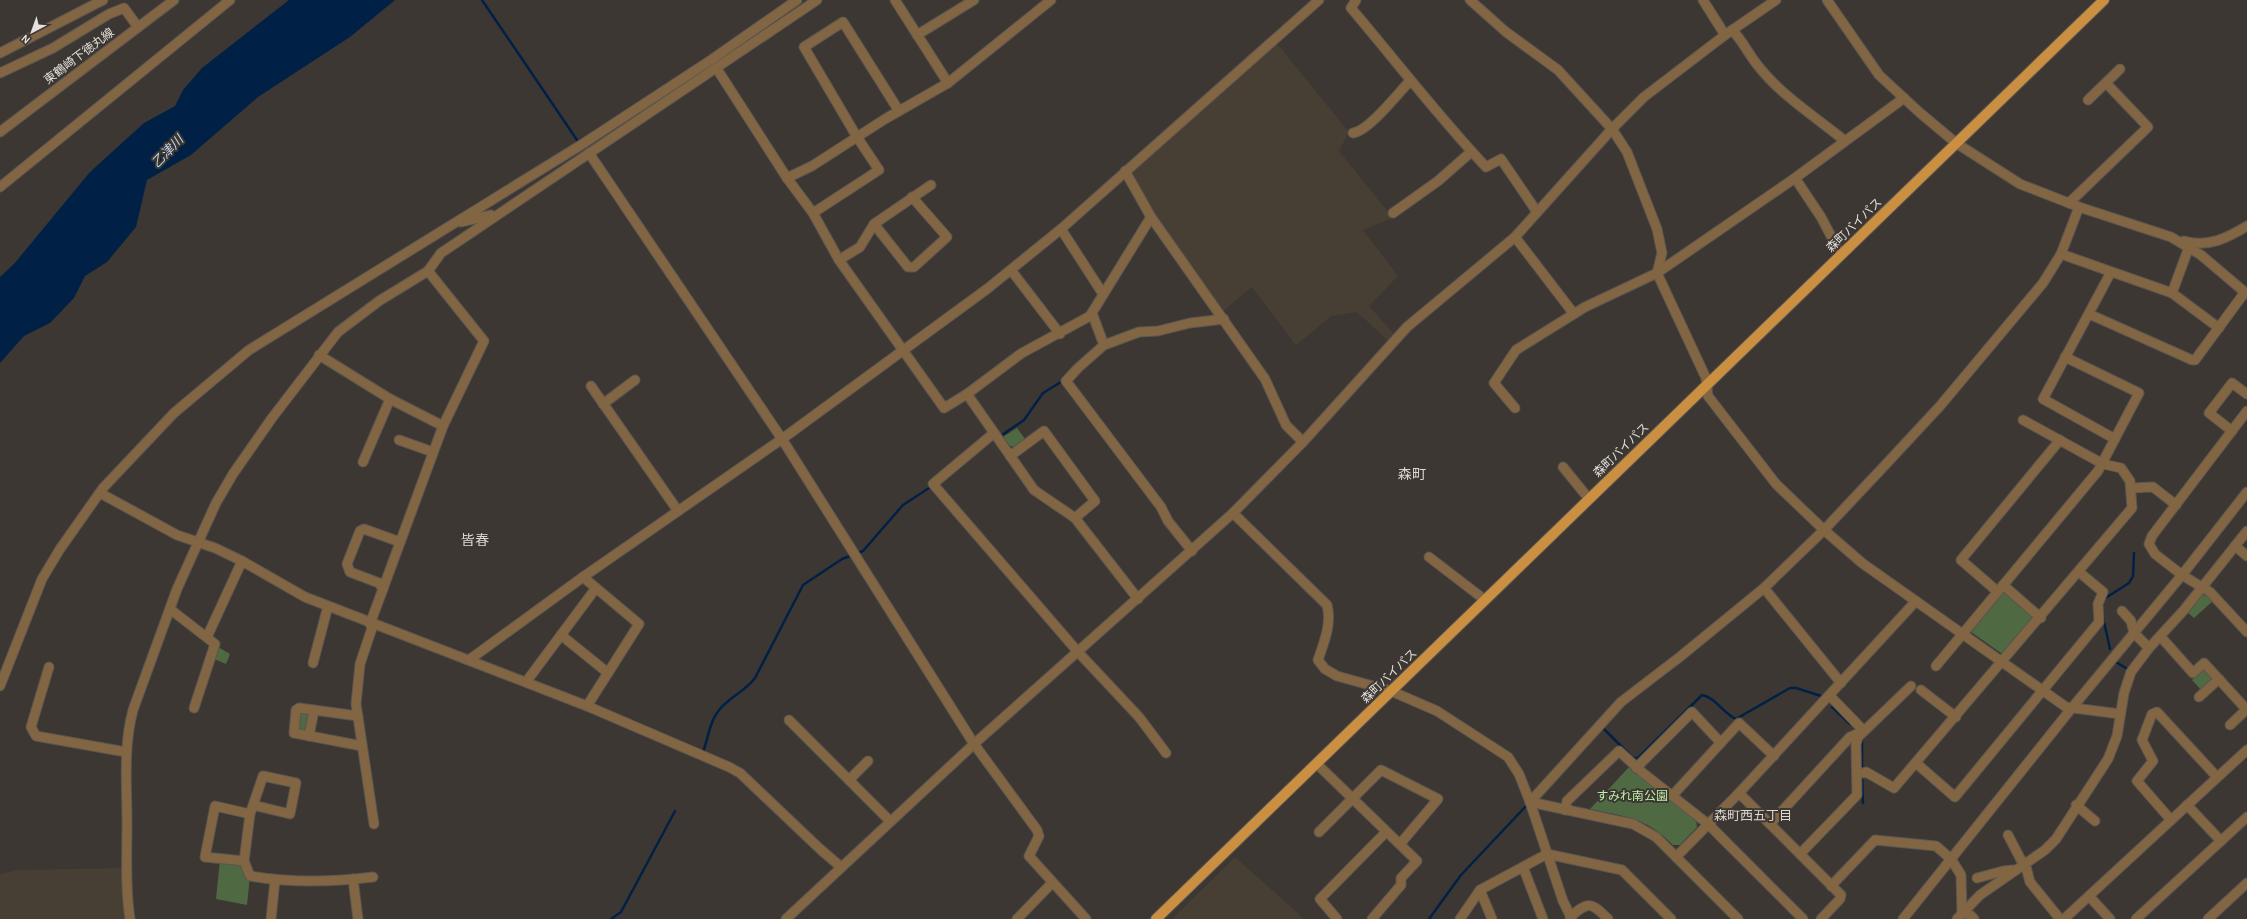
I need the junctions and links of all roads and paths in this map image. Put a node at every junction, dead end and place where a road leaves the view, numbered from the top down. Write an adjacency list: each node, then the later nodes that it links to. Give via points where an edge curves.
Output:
1 (103, 0): 19 (street)
2 (174, 0): 16 (street, 東鶴崎下徳丸線)
3 (230, 0): 41 (street)
4 (797, 0): 50 (street, via 587,141)
5 (817, 0): 20 (street)
6 (895, 0): 18 (street)
7 (974, 0): 18 (street)
8 (1050, 0): 24 (street)
9 (1318, 0): 37 (street)
10 (1356, 0): 23 (street, via 1350,8 1384,46)
11 (1470, 0): 29 (street, via 1506,32 1558,70)
12 (1703, 0): 17 (street)
13 (1776, 0): 17 (street)
14 (1827, 0): 26 (street, via 1879,75)
15 (2104, 0): 34 (main road, 森町バイパス)
16 (138, 27): 22 (street, via 124,8 109,14 53,48); 30 (street, 東鶴崎下徳丸線)
17 (1729, 33): 29 (street, via 1644,97); 33 (street, via 1740,37 1758,67 1777,86)
18 (917, 35): 24 (street)
19 (0, 53)
20 (717, 68): 36 (street); 38 (street)
21 (2120, 69): 25 (street)
22 (0, 73)
23 (1410, 81): 31 (street, via 1367,126); 35 (street)
24 (948, 83): 28 (street)
25 (2106, 83): 27 (street); 43 (street, via 2148,127)
26 (1904, 98): 33 (street); 34 (street)
27 (2088, 100)
28 (899, 111): 32 (street); 32 (street, via 843,22 804,47)
29 (1612, 129): 45 (street); 63 (street, via 1627,152 1657,229 1662,253)
30 (0, 132)
31 (1353, 133)
32 (857, 137): 38 (street, via 812,166); 46 (street, via 879,170)
33 (1845, 141): 39 (street)
34 (1956, 143): 43 (street, via 2020,184); 58 (main road, 森町バイパス)
35 (1472, 152): 45 (street, via 1486,167 1501,159); 47 (street, via 1438,181)
36 (589, 153): 48 (street); 90 (street)
37 (1125, 171): 49 (street); 53 (street)
38 (787, 178): 46 (street)
39 (1795, 178): 58 (street, via 1821,217); 63 (street)
40 (931, 185): 42 (street)
41 (0, 187)
42 (912, 197): 51 (street); 51 (street, via 947,237 914,267 908,267)
43 (2069, 203): 44 (street)
44 (2079, 207): 55 (street); 57 (street)
45 (1537, 212): 54 (street)
46 (814, 213): 59 (street)
47 (1393, 213)
48 (496, 214): 50 (street); 61 (street, via 441,253)
49 (1151, 217): 66 (street); 70 (street)
50 (453, 224): 102 (street, via 249,350 174,413)
51 (874, 224): 59 (street, via 860,247)
52 (2247, 226): 55 (street, via 2217,242 2195,244)
53 (1061, 229): 60 (street); 66 (street)
54 (1515, 237): 68 (street); 94 (street, via 1407,327)
55 (2172, 237): 56 (street)
56 (2189, 247): 64 (street); 65 (street)
57 (2061, 254): 62 (street); 108 (street, via 2043,283 1945,400)
58 (1841, 255): 78 (main road, 森町バイパス)
59 (839, 260): 74 (street)
60 (1011, 270): 72 (street); 74 (street)
61 (428, 271): 75 (street, via 379,301 338,332); 87 (street, via 484,341)
62 (2111, 272): 64 (street); 69 (street)
63 (1657, 273): 68 (street); 78 (street)
64 (2172, 293): 71 (street)
65 (2246, 293): 71 (street)
66 (1103, 294): 67 (street)
67 (1092, 313): 72 (street); 73 (street)
68 (1574, 314): 84 (street, via 1516,350 1494,383)
69 (2089, 314): 71 (street, via 2192,360 2195,360); 76 (street)
70 (1224, 319): 73 (street, via 1139,332); 94 (street, via 1265,379 1286,425)
71 (2219, 328)
72 (1060, 334): 80 (street, via 1022,353)
73 (1104, 345): 113 (street, via 1066,381)
74 (903, 350): 80 (street, via 944,408); 90 (street)
75 (319, 355): 82 (street); 110 (street, via 234,474 216,503)
76 (2065, 357): 91 (street, via 2043,399); 91 (street, via 2138,393)
77 (635, 380): 83 (street)
78 (1707, 385): 103 (main road, 森町バイパス); 108 (street, via 1708,396 1776,484)
79 (591, 386): 83 (street)
80 (967, 394): 89 (street)
81 (2247, 394): 88 (street, via 2232,382 2209,413)
82 (390, 399): 87 (street); 97 (street)
83 (603, 404): 105 (street)
84 (1515, 408)
85 (2247, 411): 88 (street)
86 (2023, 420): 93 (street)
87 (443, 426): 95 (street)
88 (2232, 431): 104 (street)
89 (994, 433): 96 (street); 140 (street, via 933,484)
90 (782, 439): 105 (street); 170 (street)
91 (2115, 439): 98 (street)
92 (399, 440): 95 (street)
93 (2060, 440): 98 (street); 124 (street, via 1961,560)
94 (1303, 442): 106 (street)
95 (433, 452): 111 (street)
96 (1010, 456): 107 (street, via 1034,490); 107 (street, via 1044,431 1095,501)
97 (363, 462)
98 (2103, 464): 100 (street, via 2121,468 2128,477); 124 (street)
99 (1563, 467): 103 (street)
100 (2131, 488): 104 (street, via 2153,487); 117 (street, via 2132,508)
101 (2247, 492): 118 (street)
102 (100, 493): 110 (street, via 177,535); 150 (street, via 56,546)
103 (1589, 500): 126 (main road, 森町バイパス)
104 (2176, 505): 118 (street, via 2152,536 2149,544 2155,554)
105 (678, 512): 119 (street)
106 (1233, 513): 113 (street); 154 (street, via 1327,605 1330,616 1318,660 1320,665 1338,676)
107 (1075, 518): 125 (street)
108 (1824, 530): 121 (street); 127 (street, via 1862,563)
109 (2247, 531): 112 (street)
110 (198, 542): 116 (street); 129 (street)
111 (400, 542): 123 (street); 123 (street, via 364,529 360,531 347,564 350,572 379,582)
112 (2235, 546): 114 (street); 122 (street)
113 (1192, 551): 125 (street)
114 (2247, 556)
115 (1429, 557): 126 (street)
116 (242, 561): 128 (street, via 305,597); 138 (street)
117 (2079, 572): 131 (street); 153 (street, via 2103,592 2098,604 2099,622)
118 (2182, 575): 122 (street); 134 (street)
119 (583, 577): 120 (street); 141 (street)
120 (596, 588): 136 (street); 146 (street, via 639,624)
121 (1764, 588): 149 (street); 186 (street, via 1621,702)
122 (2202, 588): 133 (street, via 2210,592); 137 (street)
123 (383, 589): 132 (street)
124 (2001, 589): 131 (street); 135 (street)
125 (1138, 599): 140 (street)
126 (1485, 600): 154 (main road, 森町バイパス)
127 (1916, 601): 135 (street); 149 (street)
128 (328, 606): 132 (street); 143 (street)
129 (170, 608): 138 (street); 173 (street, via 133,710)
130 (2122, 611): 134 (street, via 2130,621)
131 (2041, 618): 142 (street)
132 (371, 624): 141 (street); 163 (street, via 357,679)
133 (2247, 632)
134 (2134, 633): 139 (street); 159 (street)
135 (1963, 634): 142 (street); 144 (street)
136 (561, 635): 146 (street); 148 (street)
137 (2160, 636): 139 (street); 147 (street, via 2193,673 2204,663)
138 (207, 637): 158 (street, via 215,644)
139 (2148, 648): 162 (street, via 2131,672)
140 (1078, 652): 170 (street); 174 (street, via 1139,717)
141 (469, 660): 148 (street)
142 (2003, 662): 153 (street); 164 (street)
143 (313, 663)
144 (1936, 666)
145 (49, 667): 173 (street, via 31,727 36,736)
146 (608, 673): 157 (street)
147 (2219, 679): 156 (street); 160 (street)
148 (526, 682): 157 (street)
149 (1841, 682): 155 (street)
150 (0, 686)
151 (1911, 686): 167 (street)
152 (1921, 690): 164 (street)
153 (2042, 690): 159 (street); 177 (street, via 1955,797)
154 (1391, 691): 178 (main road, 森町バイパス); 186 (street, via 1437,712 1508,757 1519,774)
155 (1830, 696): 167 (street); 175 (street)
156 (2199, 697)
157 (587, 706): 209 (street, via 740,773)
158 (194, 708)
159 (2071, 708): 162 (street); 206 (street)
160 (2247, 709): 166 (street)
161 (314, 710): 163 (street); 168 (street); 168 (street, via 296,710 294,733)
162 (2120, 714): 187 (street, via 2117,736 2108,759)
163 (358, 716): 171 (street)
164 (1956, 717): 177 (street)
165 (789, 720): 182 (street)
166 (2230, 725)
167 (1864, 731): 197 (street, via 1850,737); 204 (street, via 1856,744 1857,795)
168 (309, 736): 171 (street)
169 (1721, 743): 175 (street, via 1739,723); 179 (street, via 1692,712); 184 (street)
170 (974, 744): 193 (street); 216 (street, via 1037,830 1039,836 1029,856)
171 (362, 746): 195 (street)
172 (2247, 750): 181 (street)
173 (126, 752): 224 (street)
174 (1166, 753)
175 (1774, 756): 183 (street)
176 (868, 761): 182 (street)
177 (1916, 763): 180 (street, via 1894,788 1866,772)
178 (1317, 764): 185 (street); 229 (main road, 森町バイパス)
179 (1636, 768): 184 (street); 190 (street, via 1619,751 1567,800)
180 (1863, 773)
181 (2217, 777): 188 (street); 192 (street, via 2157,712 2152,714 2142,740 2153,761 2137,782)
182 (849, 780): 193 (street)
183 (1739, 793): 196 (street); 197 (street)
184 (1672, 796): 196 (street)
185 (1353, 799): 198 (street); 199 (street); 202 (street, via 1381,770 1438,800)
186 (1530, 802): 190 (street); 203 (street)
187 (2076, 805): 194 (street); 208 (street, via 2056,839)
188 (2187, 805): 192 (street); 201 (street)
189 (252, 809): 189 (street, via 263,776 296,783 290,814); 207 (street); 207 (street, via 214,806 205,857)
190 (1565, 810): 205 (street, via 1638,826 1656,836)
191 (2247, 817): 201 (street)
192 (2171, 820): 220 (street)
193 (890, 821): 209 (street)
194 (2095, 821)
195 (374, 824)
196 (1708, 824): 205 (street); 238 (street)
197 (1770, 824): 204 (street)
198 (1319, 832)
199 (1386, 832): 202 (street); 230 (street, via 1320,899)
200 (2008, 835): 208 (street)
201 (2221, 841): 245 (street)
202 (1400, 844): 231 (street, via 1417,862 1401,878 1401,885)
203 (1547, 854): 210 (street); 223 (street); 236 (street, via 1622,870)
204 (1800, 854): 218 (street)
205 (1676, 857): 237 (street)
206 (1951, 859): 218 (street, via 1936,846 1875,840); 221 (street, via 1961,875); 240 (street)
207 (244, 861): 215 (street, via 250,876)
208 (2025, 863): 211 (street); 242 (street, via 2030,882)
209 (841, 867): 227 (street)
210 (1523, 867): 219 (street); 234 (street)
211 (2013, 870): 213 (street); 221 (street)
212 (373, 877): 214 (street)
213 (1977, 878)
214 (353, 879): 215 (street); 226 (street)
215 (275, 880): 225 (street)
216 (1052, 883): 222 (street); 228 (street)
217 (2247, 883): 246 (street)
218 (1831, 886): 239 (street, via 1841,895 1840,899)
219 (1480, 890): 232 (street); 233 (street)
220 (2089, 896): 243 (street); 244 (street)
221 (1960, 916): 241 (street, via 1970,915)
222 (1080, 917)
223 (1571, 918): 235 (street, via 1584,905 1590,905 1596,907)
224 (130, 919)
225 (271, 919)
226 (358, 919)
227 (786, 919)
228 (1018, 919)
229 (1156, 919)
230 (1337, 919)
231 (1372, 919)
232 (1460, 919)
233 (1492, 919)
234 (1543, 919)
235 (1608, 919)
236 (1672, 919)
237 (1738, 919)
238 (1803, 919)
239 (1822, 919)
240 (1903, 919)
241 (1974, 919)
242 (2060, 919)
243 (2064, 919)
244 (2110, 919)
245 (2136, 919)
246 (2208, 919)

